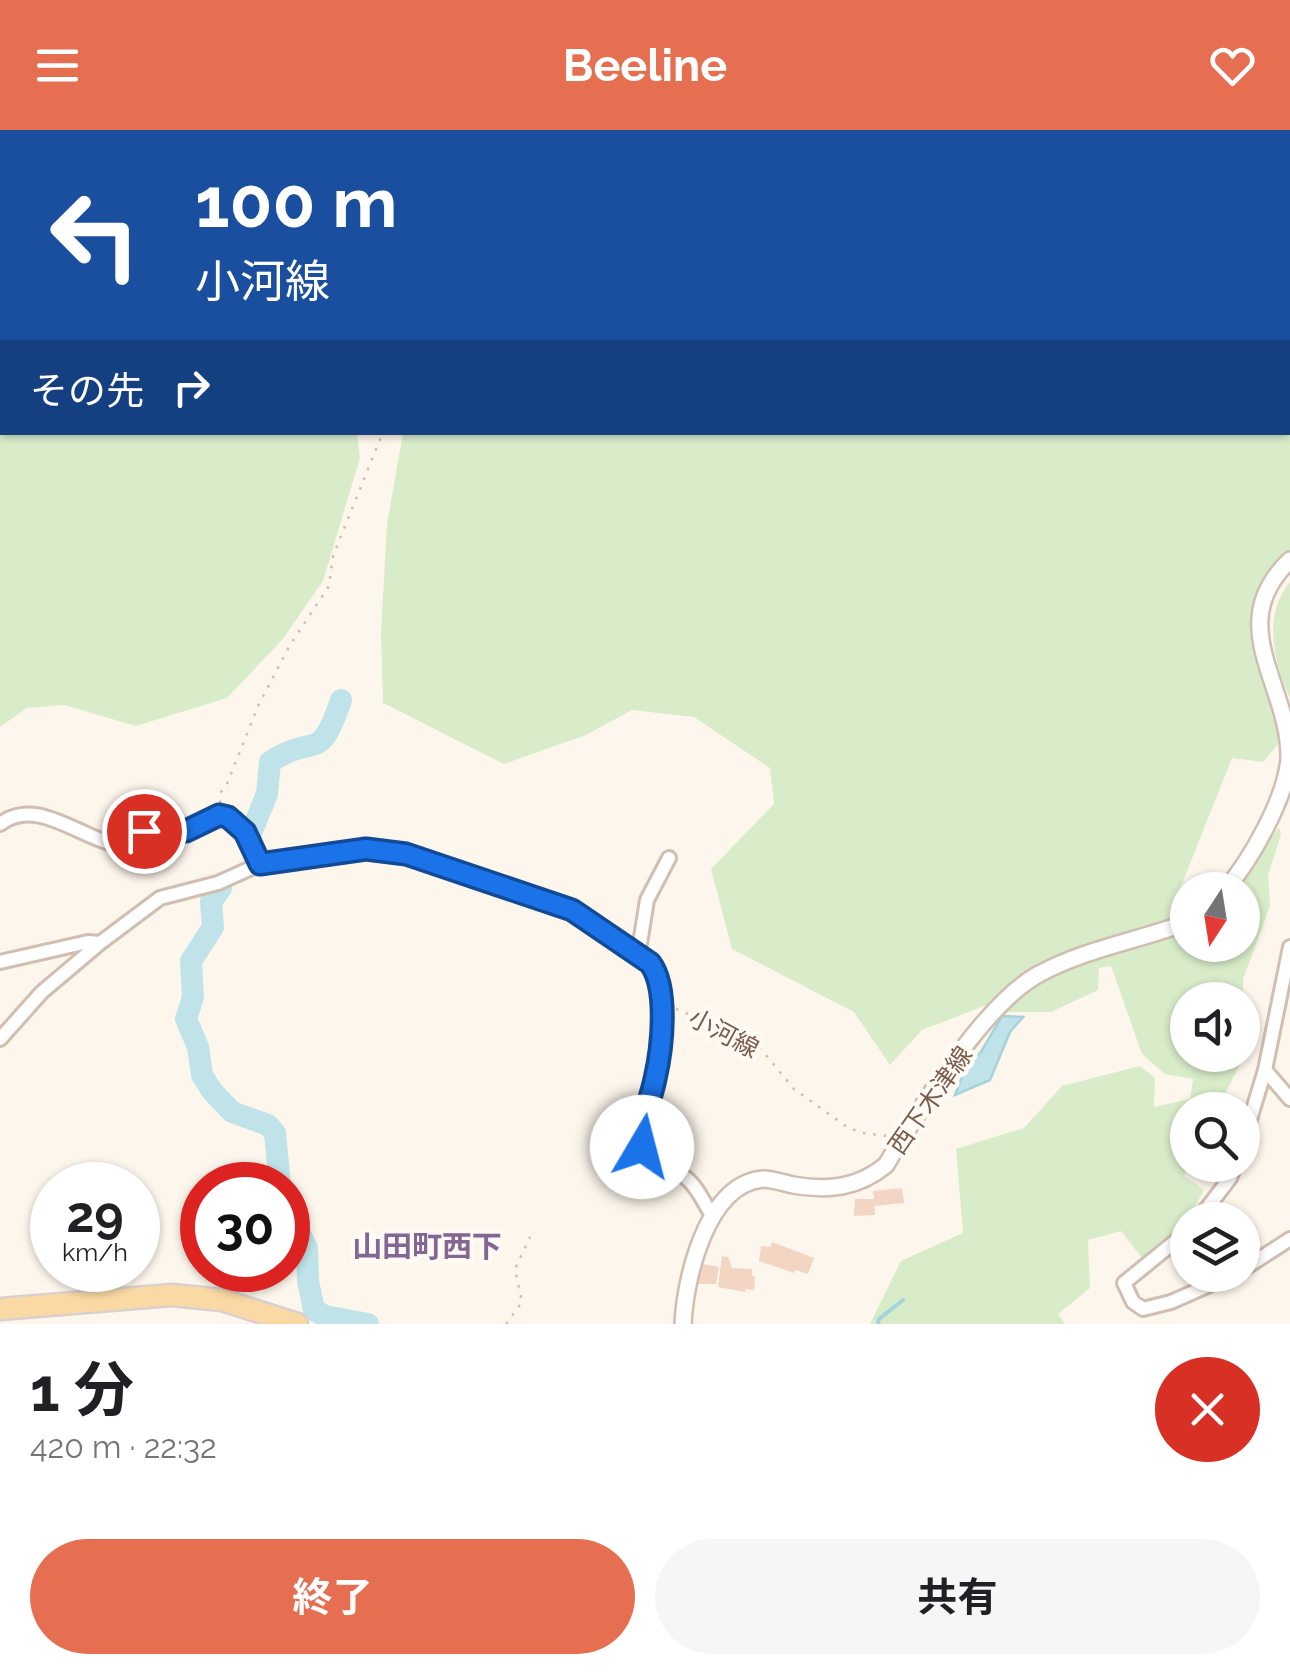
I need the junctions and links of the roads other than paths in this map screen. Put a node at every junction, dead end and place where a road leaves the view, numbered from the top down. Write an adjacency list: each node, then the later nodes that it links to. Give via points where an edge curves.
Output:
1 (1290, 560): 2 (street, via 1263,599 1259,629)
2 (1289, 757): 6 (street, via 1284,785)
3 (0, 824): 5 (street, via 10,817 52,818 98,841 131,846 144,831 186,831 219,815 245,832)
4 (669, 858): 10 (street, via 647,900)
5 (260, 864): 8 (street, 小河線, via 160,898); 10 (street, 小河線, via 366,849 406,854 572,910)
6 (1239, 872)
7 (1170, 929): 16 (street, 西下木津線, via 1086,954 1014,988 870,1178 840,1189 762,1180 742,1187)
8 (100, 943): 11 (street, 小河線); 12 (street)
9 (1290, 947): 13 (street)
10 (638, 956): 16 (street, 小河線, via 659,974 661,1002 661,1044 640,1127 642,1147 688,1179)
11 (0, 962)
12 (0, 1039)
13 (1265, 1070): 14 (street); 15 (street)
14 (1258, 1092)
15 (1290, 1099)
16 (712, 1217): 23 (street, 西下木津線, via 686,1281)
17 (1290, 1239): 19 (street)
18 (1170, 1245): 20 (street, via 1124,1282 1133,1302 1143,1309)
19 (1260, 1258)
20 (1194, 1292)
21 (0, 1309): 22 (main road, via 172,1295 222,1300)
22 (297, 1324)
23 (682, 1324)

